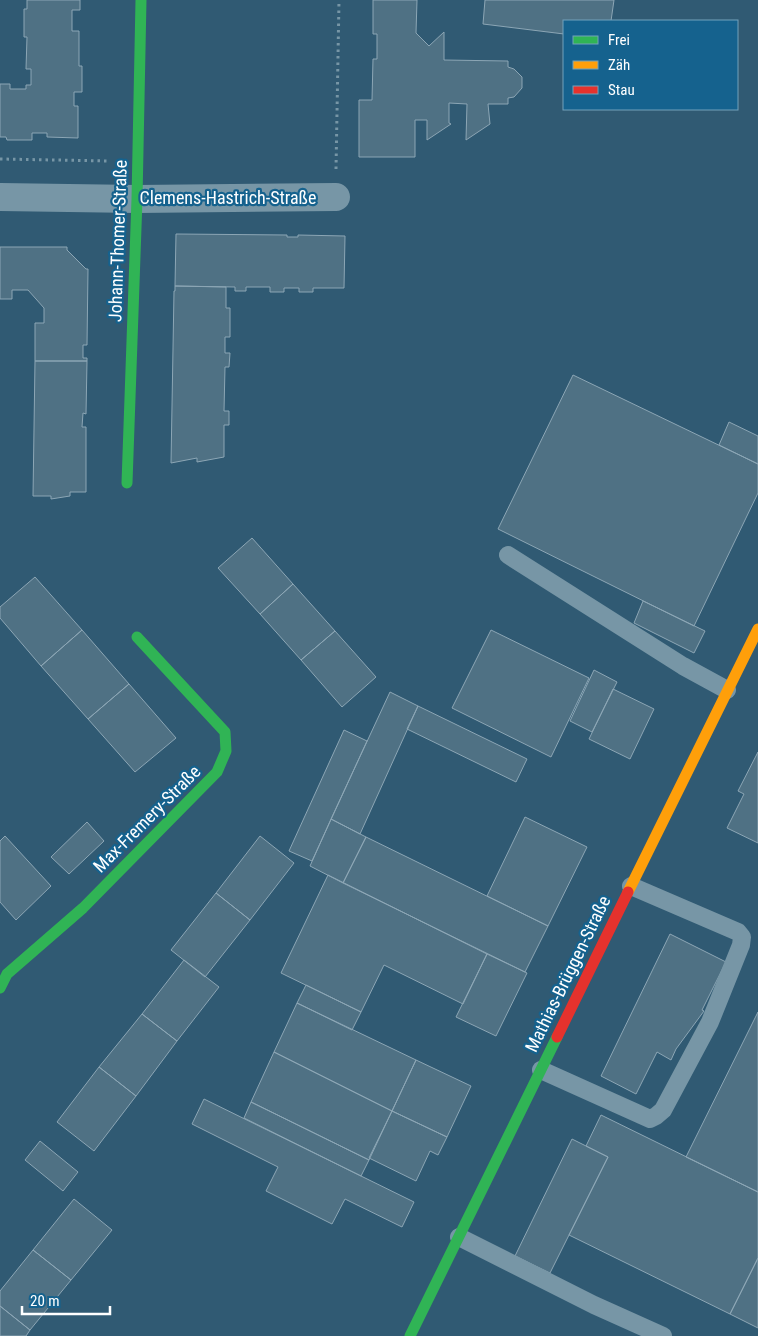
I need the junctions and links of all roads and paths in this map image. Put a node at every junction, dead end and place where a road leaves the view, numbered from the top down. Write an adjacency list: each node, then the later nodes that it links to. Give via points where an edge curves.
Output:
1 (141, 0): 4 (street, Johann-Thomer-Straße)
2 (338, 0): 6 (path)
3 (0, 159): 4 (path)
4 (138, 161): 7 (street, Johann-Thomer-Straße)
5 (0, 197): 7 (street, Clemens-Hastrich-Straße)
6 (336, 197): 7 (street, Clemens-Hastrich-Straße)
7 (137, 199): 8 (street, Johann-Thomer-Straße)
8 (127, 483)
9 (508, 555): 12 (lane)
10 (758, 629): 12 (street, Mathias-Brüggen-Straße)
11 (137, 637): 14 (street, Max-Fremery-Straße, via 225,732 226,751 217,772 83,908 7,974)
12 (727, 690): 13 (street, Mathias-Brüggen-Straße)
13 (631, 886): 15 (street, Mathias-Brüggen-Straße); 15 (lane, via 738,932 742,937 742,945 710,1022 663,1110 650,1119)
14 (0, 988)
15 (541, 1070): 16 (street, Mathias-Brüggen-Straße)
16 (459, 1237): 17 (street, Mathias-Brüggen-Straße); 18 (lane)
17 (410, 1336)
18 (662, 1336)

